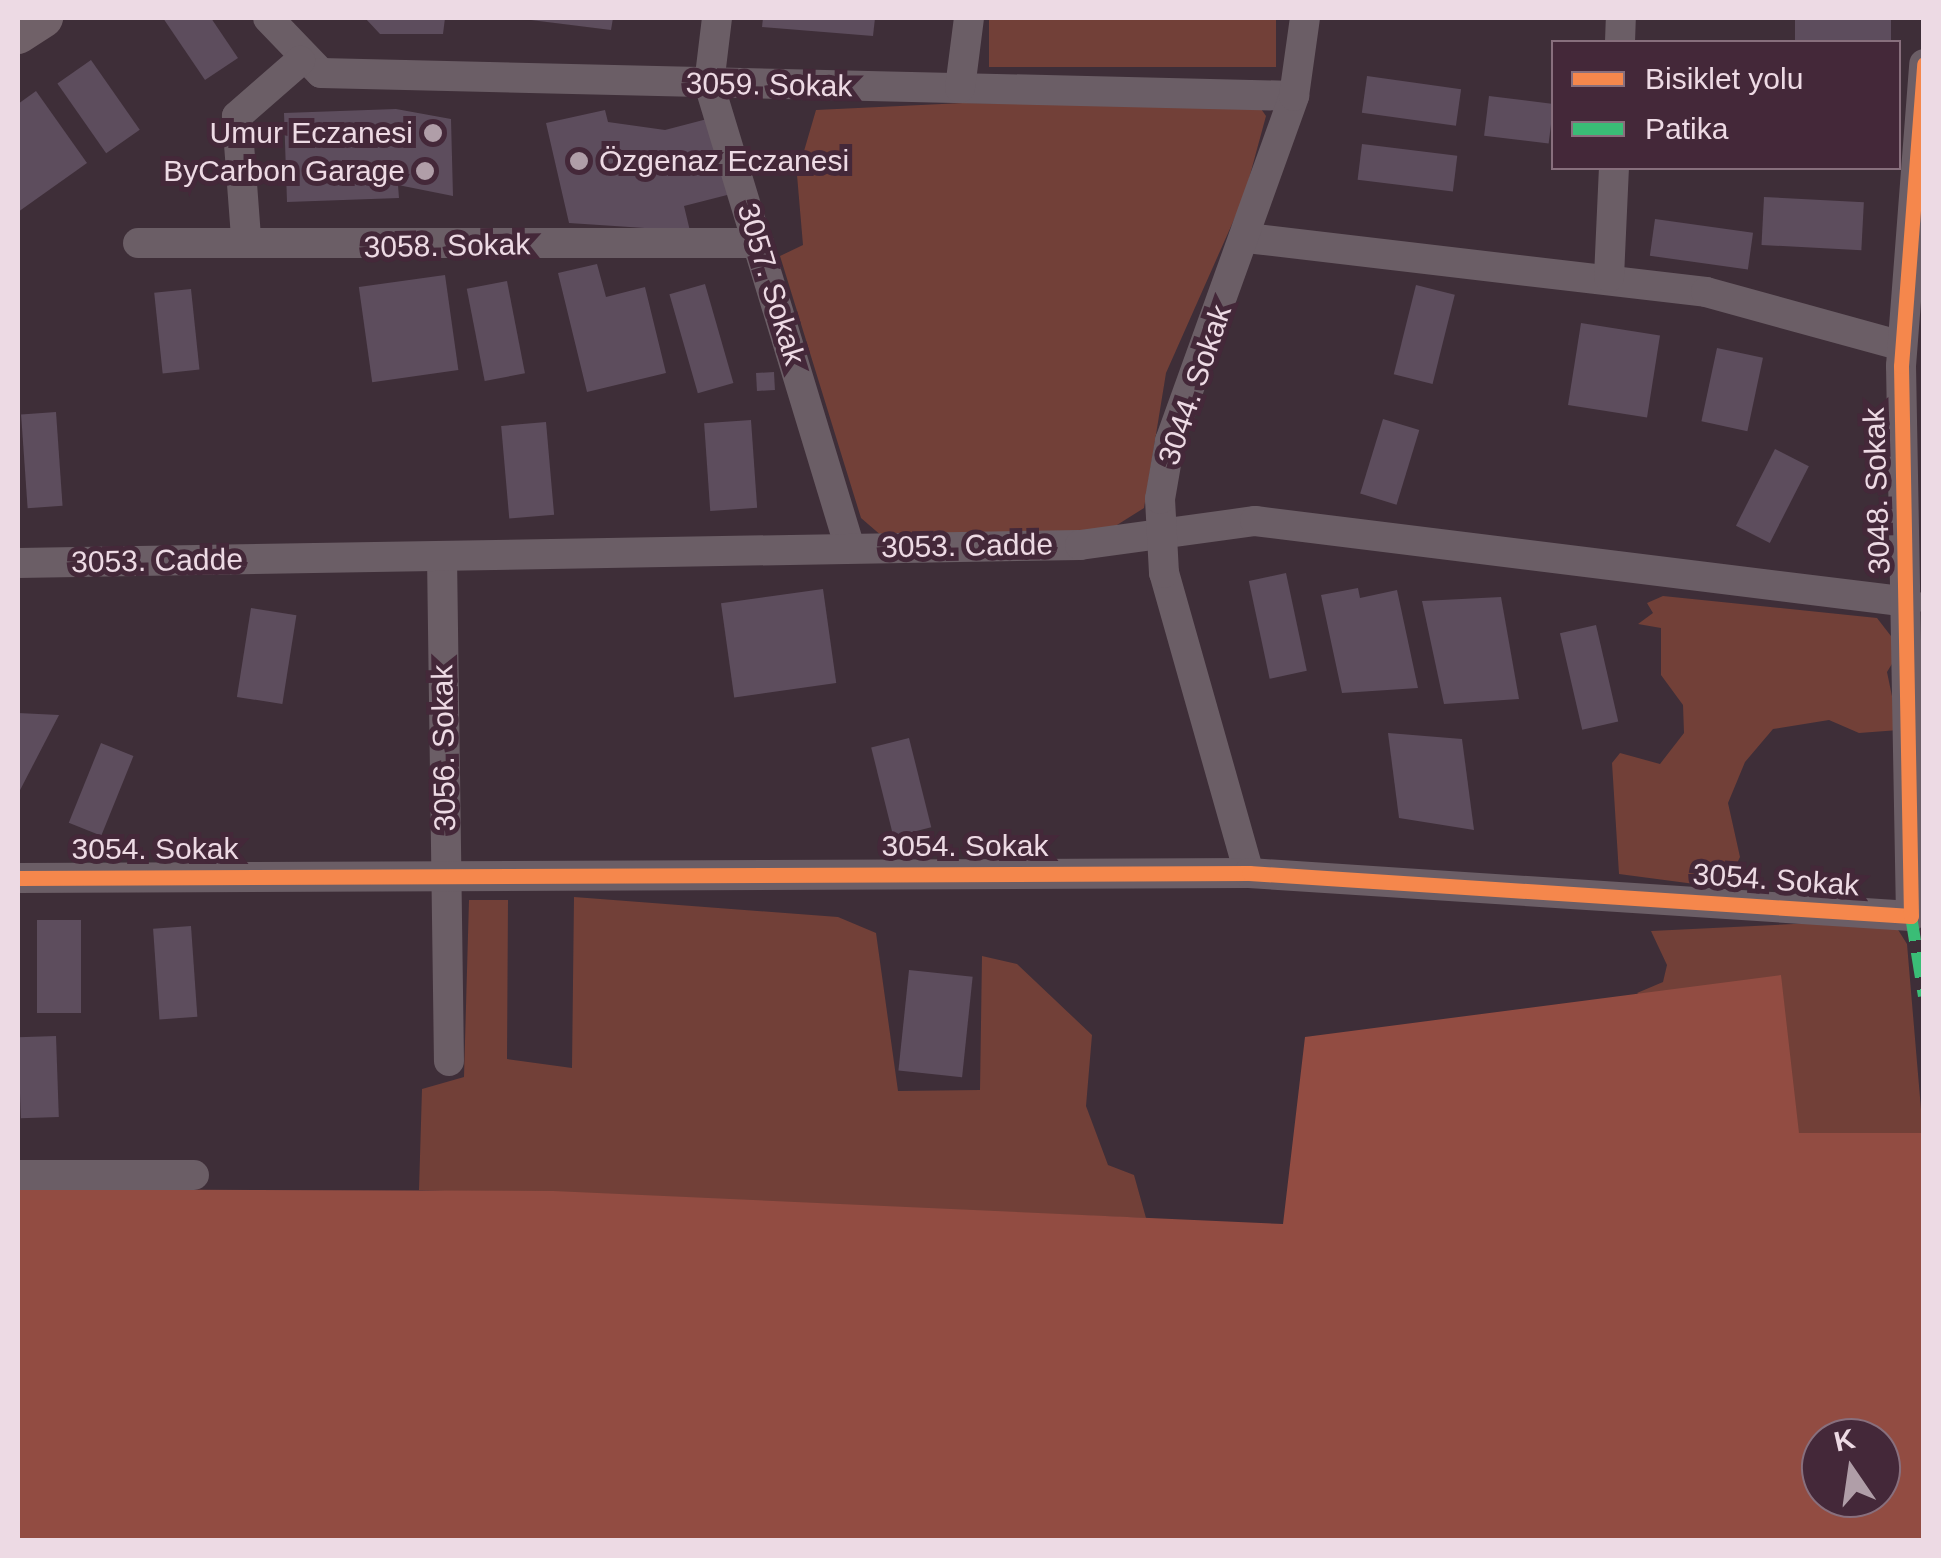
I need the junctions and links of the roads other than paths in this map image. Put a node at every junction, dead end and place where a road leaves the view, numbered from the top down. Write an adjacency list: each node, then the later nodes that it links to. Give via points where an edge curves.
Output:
1 (43, 18): 6 (street)
2 (268, 18): 7 (street)
3 (717, 18): 9 (street, 3057. Sokak)
4 (968, 18): 10 (street)
5 (1305, 18): 11 (street, 3044. Sokak)
6 (18, 34)
7 (300, 61): 9 (street, 3059. Sokak, via 321,72); 13 (street, via 237,116)
8 (1924, 64): 18 (street, 3048. Sokak)
9 (710, 84): 10 (street, 3059. Sokak); 16 (street, 3057. Sokak)
10 (960, 88): 11 (street, 3059. Sokak)
11 (1294, 96): 14 (street, 3044. Sokak)
12 (1614, 170): 17 (street)
13 (246, 238): 15 (street, 3058. Sokak); 16 (street, 3058. Sokak, via 270,247)
14 (1247, 238): 17 (street); 20 (street, 3044. Sokak, via 1170,441)
15 (138, 243)
16 (759, 243): 21 (street, 3057. Sokak)
17 (1609, 276): 18 (street, via 1755,301)
18 (1902, 346): 19 (street, 3048. Sokak)
19 (1913, 433): 24 (street, 3048. Sokak)
20 (1160, 534): 21 (street, 3053. Cadde, via 1100,544); 24 (street, 3053. Cadde, via 1255,521); 25 (street, 3044. Sokak)
21 (850, 548): 22 (street, 3053. Cadde)
22 (442, 556): 23 (street, 3053. Cadde); 26 (street, 3056. Sokak)
23 (18, 564)
24 (1909, 602): 28 (street, 3048. Sokak)
25 (1249, 872): 26 (street, 3054. Sokak); 28 (street, 3054. Sokak)
26 (445, 874): 27 (street, 3054. Sokak); 29 (street, 3056. Sokak)
27 (18, 878)
28 (1912, 916)
29 (450, 1061)
30 (194, 1174): 31 (street)
31 (18, 1175)

